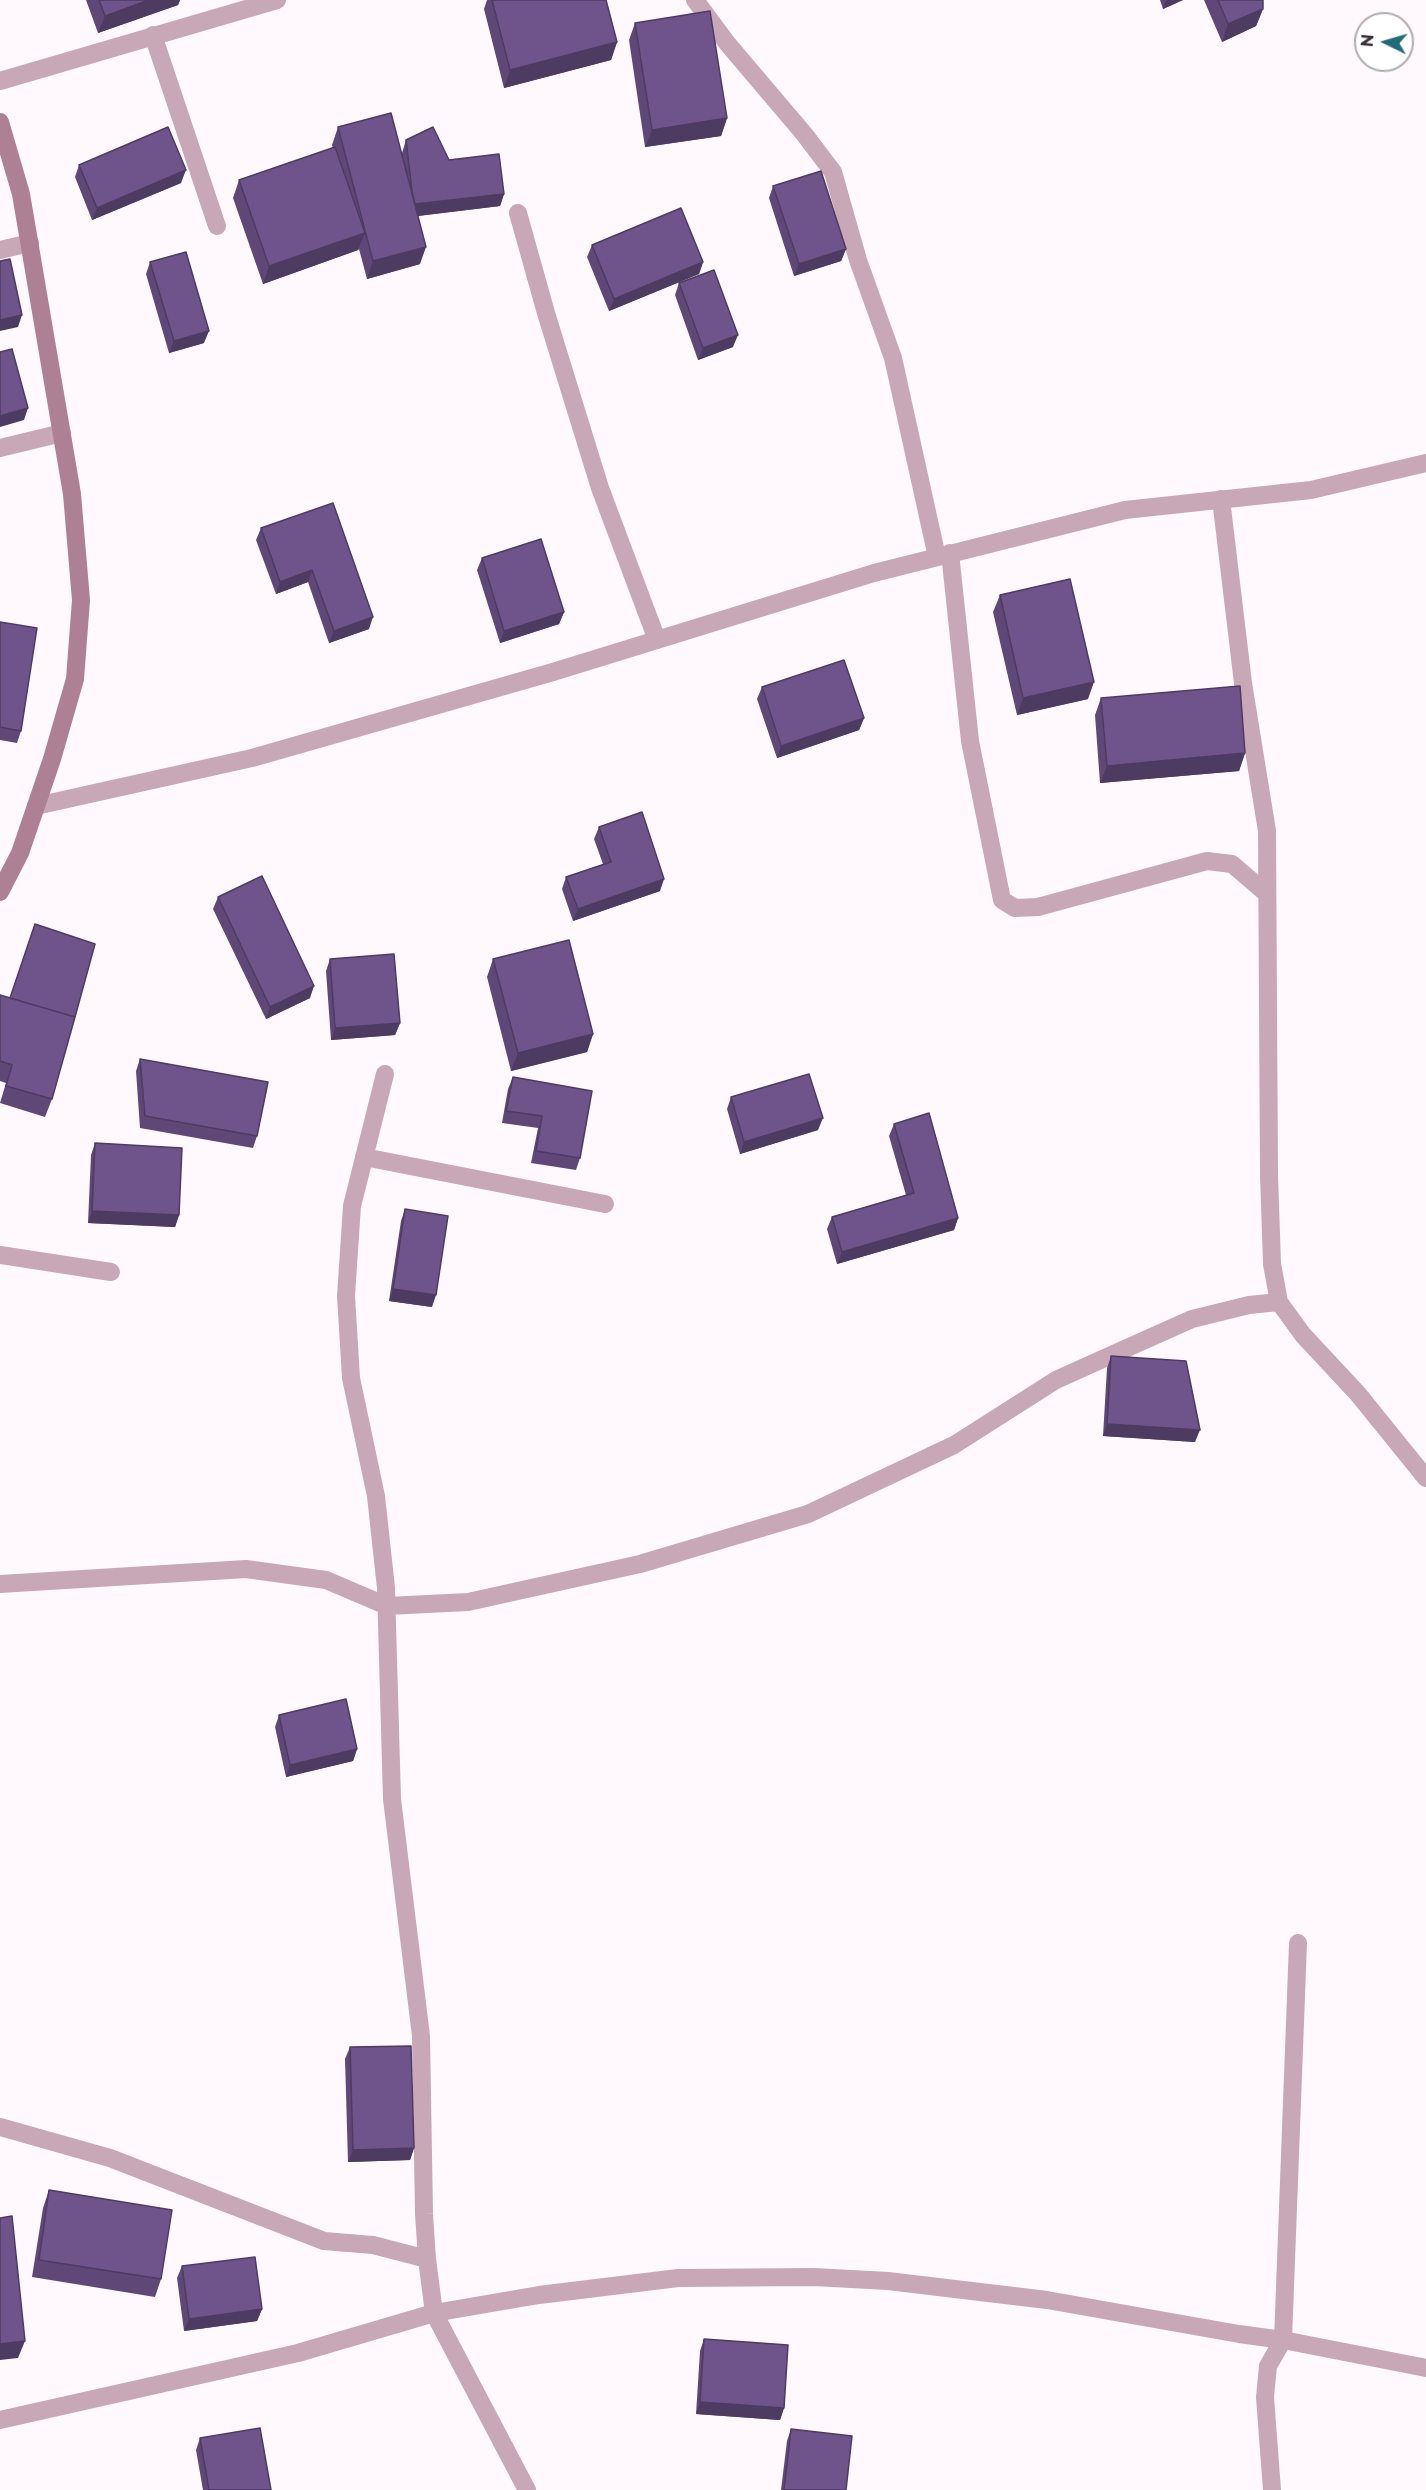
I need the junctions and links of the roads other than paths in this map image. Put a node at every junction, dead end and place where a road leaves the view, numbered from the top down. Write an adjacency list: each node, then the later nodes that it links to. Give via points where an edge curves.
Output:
1 (277, 0): 3 (street)
2 (695, 0): 14 (street, via 833,172 858,260 893,358)
3 (153, 35): 4 (street); 7 (street)
4 (0, 81)
5 (0, 122): 8 (street, via 21,194)
6 (518, 213): 15 (street, via 600,488)
7 (217, 226)
8 (30, 243): 9 (street); 10 (street)
9 (0, 250)
10 (62, 433): 11 (street); 16 (street, via 72,494 81,600 75,679)
11 (0, 447)
12 (1426, 463): 13 (street, via 1311,490)
13 (1221, 499): 14 (street, via 1125,510); 18 (street, via 1243,683 1267,831)
14 (943, 555): 15 (street); 18 (street, via 970,741 1002,900 1015,908 1038,907 1207,861 1232,864)
15 (657, 640): 16 (street, via 252,758)
16 (36, 806): 17 (street, via 20,853)
17 (0, 892)
18 (1267, 894): 24 (street, via 1271,1241)
19 (385, 1074): 20 (street)
20 (364, 1157): 21 (street); 27 (street, via 352,1206 346,1296 351,1378 376,1496)
21 (605, 1204)
22 (0, 1255): 23 (street)
23 (111, 1272)
24 (1279, 1302): 25 (street); 27 (street, via 1192,1319 1056,1380 954,1444 808,1514 640,1564 468,1602)
25 (1426, 1478)
26 (0, 1584): 27 (street, via 246,1569 326,1580)
27 (387, 1606): 30 (street, via 392,1799 422,2036)
28 (1298, 1943): 32 (street)
29 (0, 2127): 30 (street, via 110,2158 324,2241 373,2245)
30 (427, 2259): 31 (street)
31 (434, 2313): 32 (street, via 678,2278 814,2277 888,2281 1047,2300); 34 (street, via 298,2353); 35 (street)
32 (1283, 2340): 33 (street); 36 (street, via 1268,2366 1265,2397)
33 (1426, 2368)
34 (0, 2420)
35 (527, 2490)
36 (1272, 2490)

